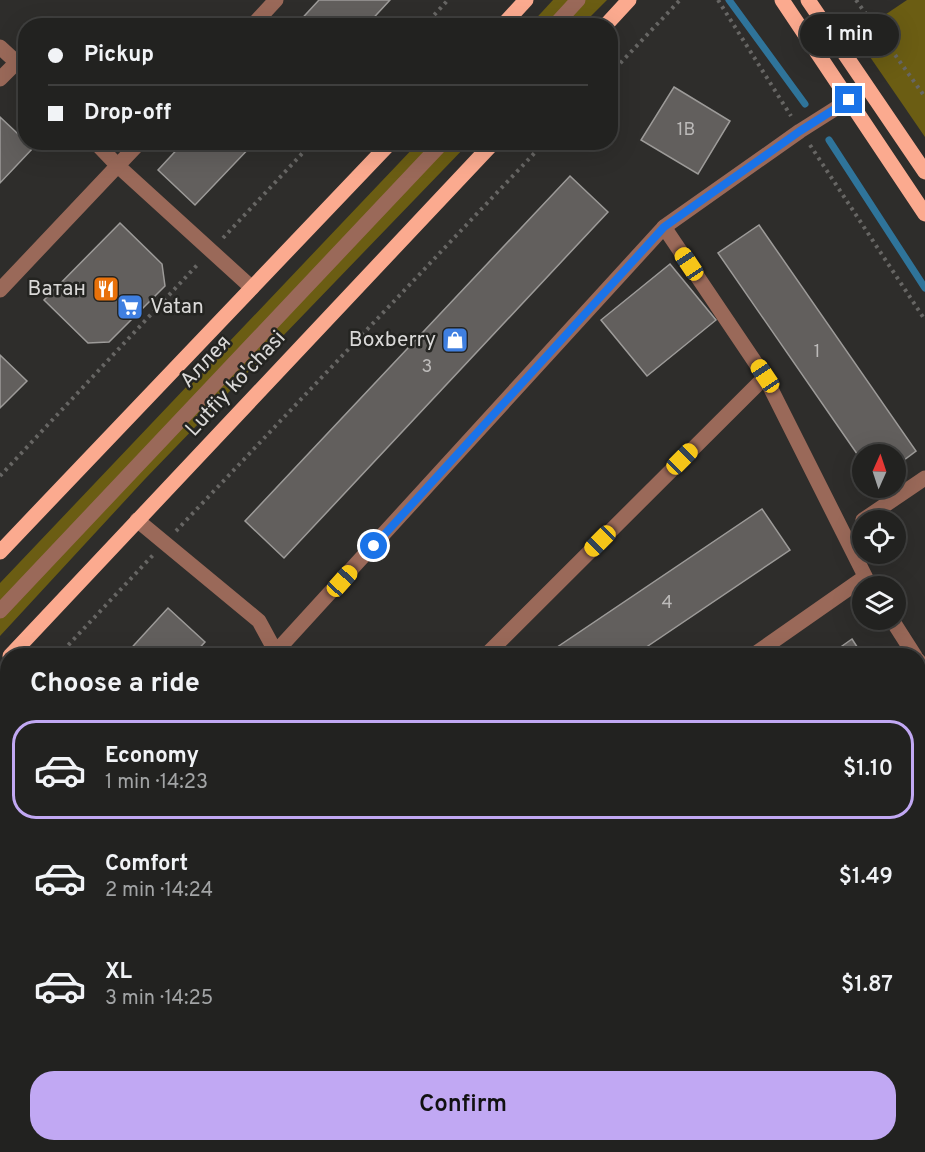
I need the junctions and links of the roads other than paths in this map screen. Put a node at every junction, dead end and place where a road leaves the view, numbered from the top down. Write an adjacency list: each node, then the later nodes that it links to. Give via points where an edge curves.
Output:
1 (276, 0): 7 (street)
2 (526, 0): 8 (main road)
3 (578, 0): 9 (street)
4 (629, 0): 10 (main road)
5 (782, 0): 15 (main road)
6 (808, 0): 22 (main road)
7 (259, 18)
8 (509, 18)
9 (561, 18)
10 (612, 18)
11 (0, 47): 12 (street)
12 (18, 64)
13 (18, 69): 14 (street)
14 (0, 79)
15 (849, 100): 23 (main road); 24 (street)
16 (103, 150): 21 (street)
17 (133, 150): 21 (street)
18 (383, 150): 25 (main road)
19 (435, 150): 36 (street, Аллея)
20 (486, 150): 30 (main road, Lutfiy ko'chasi)
21 (118, 166): 25 (street); 26 (street)
22 (925, 172)
23 (925, 214)
24 (664, 227): 27 (street); 40 (street)
25 (252, 288): 33 (main road)
26 (0, 290)
27 (765, 376): 32 (street); 41 (street)
28 (925, 478): 29 (street)
29 (879, 510)
30 (137, 520): 38 (main road, Lutfiy ko'chasi); 39 (street, via 259,621)
31 (852, 529): 32 (street)
32 (843, 535): 34 (street)
33 (0, 552)
34 (865, 576)
35 (852, 592): 42 (street)
36 (0, 611)
37 (898, 630): 43 (street)
38 (17, 648)
39 (272, 648)
40 (280, 648)
41 (492, 648)
42 (765, 648)
43 (910, 648)

